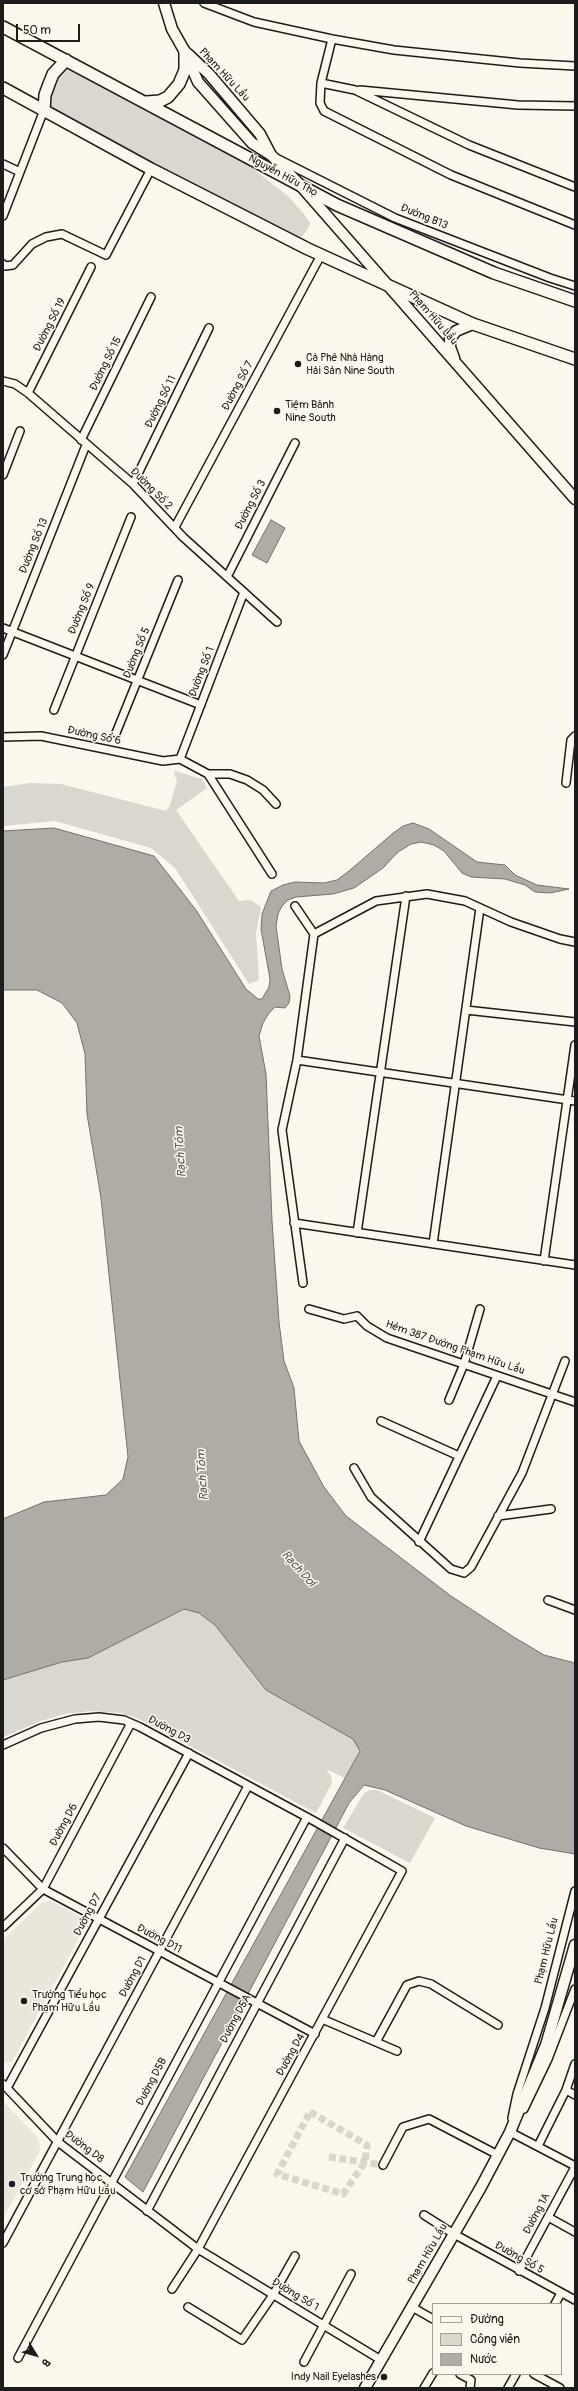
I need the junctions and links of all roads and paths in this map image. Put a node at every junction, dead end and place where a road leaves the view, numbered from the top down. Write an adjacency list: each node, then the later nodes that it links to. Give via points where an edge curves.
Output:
1 (164, 3): 5 (main road, Phạm Hữu Lầu, via 172,29)
2 (204, 3): 4 (street, via 254,22)
3 (3, 27): 6 (main road, Nguyễn Hữu Thọ)
4 (332, 39): 7 (street, via 463,58); 8 (street)
5 (185, 52): 12 (main road, via 185,70 174,91 160,101); 16 (main road, Phạm Hữu Lầu, via 198,82 252,143)
6 (66, 60): 12 (main road, Nguyễn Hữu Thọ); 15 (main road, via 48,84)
7 (575, 66)
8 (321, 83): 10 (street); 23 (street, via 320,103 324,111 331,116 451,175)
9 (3, 88): 15 (main road)
10 (355, 90): 11 (street); 14 (street)
11 (393, 92): 13 (street, via 518,104); 14 (street, via 389,99)
12 (145, 102): 20 (main road, Nguyễn Hữu Thọ)
13 (575, 106)
14 (390, 107): 21 (street, via 469,145)
15 (44, 110): 18 (main road); 19 (street)
16 (271, 155): 20 (main road, Phạm Hữu Lầu); 27 (street, Đường B13, via 396,218)
17 (3, 164): 19 (street)
18 (151, 169): 24 (main road); 25 (street, via 106,255 62,234 46,237 32,244 12,265)
19 (20, 172): 22 (street)
20 (300, 185): 28 (main road, Phạm Hữu Lầu); 30 (main road, Nguyễn Hữu Thọ, via 336,205 494,272)
21 (575, 186)
22 (3, 216)
23 (575, 225)
24 (321, 255): 28 (main road); 44 (street, Đường Số 7)
25 (3, 264)
26 (91, 267): 36 (street, Đường Số 19)
27 (575, 286)
28 (390, 287): 31 (main road); 34 (main road, Phạm Hữu Lầu)
29 (151, 297): 38 (street, Đường Số 15)
30 (575, 301)
31 (473, 324): 33 (main road); 34 (main road, via 456,331 450,339 450,348)
32 (209, 328): 41 (street, Đường Số 11)
33 (575, 359)
34 (459, 367): 42 (main road, Phạm Hữu Lầu)
35 (3, 381): 36 (street, Đường Số 2, via 16,384)
36 (28, 393): 38 (street, Đường Số 2)
37 (20, 431): 40 (street)
38 (83, 443): 41 (street, Đường Số 2); 50 (street, Đường Số 13)
39 (295, 444): 45 (street, Đường Số 3)
40 (3, 475)
41 (133, 484): 44 (street, Đường Số 2)
42 (575, 499)
43 (131, 517): 52 (street, Đường Số 9)
44 (175, 527): 45 (street, Đường Số 2)
45 (227, 577): 47 (street, Đường Số 2)
46 (178, 580): 53 (street, Đường Số 5)
47 (244, 592): 48 (street, Đường Số 2); 54 (street, Đường Số 1)
48 (277, 622)
49 (3, 628): 50 (street)
50 (12, 632): 51 (street, Đường Số 13); 52 (street)
51 (3, 655)
52 (75, 656): 53 (street); 55 (street, Đường Số 9)
53 (137, 681): 54 (street); 56 (street, Đường Số 5)
54 (201, 705): 59 (street, Đường Số 1)
55 (54, 710)
56 (116, 733)
57 (575, 736): 61 (street, via 571,740)
58 (3, 737): 59 (street, Đường Số 6, via 41,736 163,761)
59 (180, 759): 60 (street)
60 (208, 774): 62 (street, via 230,774 247,780 263,790); 63 (street)
61 (566, 783)
62 (276, 804)
63 (272, 874)
64 (406, 896): 66 (street, via 426,894 465,901); 67 (street, via 376,900); 73 (street)
65 (295, 906): 67 (street)
66 (480, 908): 68 (street, via 518,924); 69 (street)
67 (314, 934): 72 (street)
68 (575, 942)
69 (466, 1010): 70 (street); 74 (street)
70 (575, 1022)
71 (575, 1045): 75 (street)
72 (297, 1060): 73 (street); 77 (street, via 282,1130)
73 (381, 1072): 74 (street); 78 (street)
74 (456, 1083): 75 (street); 79 (street)
75 (567, 1100): 76 (street); 80 (street)
76 (575, 1101)
77 (294, 1223): 78 (street); 82 (street)
78 (357, 1233): 79 (street)
79 (432, 1244): 80 (street)
80 (544, 1261): 81 (street)
81 (575, 1265)
82 (303, 1283)
83 (309, 1309): 86 (street, Hẻm 387 Đường Phạm Hữu Lầu, via 344,1319 357,1316 367,1326 387,1338)
84 (480, 1310): 86 (street)
85 (565, 1361): 88 (street)
86 (464, 1364): 87 (street, Hẻm 387 Đường Phạm Hữu Lầu); 89 (street)
87 (497, 1376): 88 (street, Hẻm 387 Đường Phạm Hữu Lầu); 92 (street)
88 (554, 1394): 90 (street, Hẻm 387 Đường Phạm Hữu Lầu); 95 (street, via 522,1473)
89 (449, 1400)
90 (575, 1402)
91 (381, 1421): 92 (street)
92 (459, 1456): 96 (street)
93 (354, 1468): 96 (street, via 371,1497)
94 (551, 1510): 95 (street)
95 (498, 1516): 96 (street, via 471,1567 464,1573 451,1569)
96 (419, 1542)
97 (548, 1600): 98 (street)
98 (575, 1610)
99 (132, 1723): 100 (street, Đường D3, via 107,1718 75,1719 41,1728); 101 (street, Đường D3); 106 (street, Đường D6)
100 (3, 1745)
101 (188, 1753): 102 (street, Đường D3); 109 (street, Đường D7)
102 (248, 1786): 103 (street, Đường D3); 112 (street, Đường D1)
103 (307, 1817): 104 (street, Đường D3); 113 (street, Đường D5B)
104 (345, 1838): 115 (street, Đường D5A); 116 (street, Đường D4, via 402,1871)
105 (3, 1848): 106 (street, Đường D11)
106 (43, 1889): 109 (street, Đường D11); 110 (street, Đường D6)
107 (575, 1891): 108 (street, Phạm Hữu Lầu)
108 (573, 1908): 125 (street, Phạm Hữu Lầu, via 545,2008 517,2094)
109 (99, 1919): 112 (street, Đường D11); 122 (street, Đường D7)
110 (3, 1927)
111 (575, 1945): 125 (main road, Phạm Hữu Lầu, via 535,2074)
112 (160, 1952): 113 (street, Đường D11); 126 (street, Đường D1)
113 (220, 1985): 115 (street, Đường D11); 131 (street, Đường D5B)
114 (575, 1989): 125 (street, Phạm Hữu Lầu, via 545,2065)
115 (256, 2004): 118 (street, Đường D11); 132 (street, Đường D5A)
116 (322, 2019): 118 (street, Đường D4); 119 (street)
117 (498, 2025): 119 (street, via 431,1984 419,1981 407,1985)
118 (315, 2034): 138 (street, Đường D4)
119 (376, 2042): 120 (street)
120 (397, 2051)
121 (575, 2064): 123 (street)
122 (5, 2086): 126 (street, Đường D8)
123 (566, 2090): 124 (street); 127 (street)
124 (575, 2095)
125 (510, 2132): 127 (street); 128 (main road, Phạm Hữu Lầu)
126 (58, 2142): 131 (street, Đường D8); 137 (street, Đường D1)
127 (538, 2146): 130 (street)
128 (498, 2154): 129 (street, via 429,2119 403,2127); 136 (main road, Phạm Hữu Lầu)
129 (383, 2165)
130 (575, 2166): 134 (street, Đường 1A)
131 (111, 2182): 132 (street, Đường D8); 151 (street, Đường D5B)
132 (147, 2211): 138 (street, Đường D8)
133 (424, 2215): 136 (street, Đường Số 5)
134 (548, 2218): 135 (street); 140 (street, Đường 1A)
135 (575, 2232)
136 (454, 2234): 140 (street, Đường Số 5); 148 (main road, Phạm Hữu Lầu)
137 (3, 2243)
138 (198, 2249): 142 (street, Đường D4); 144 (street, Đường Số 1)
139 (295, 2256): 144 (street)
140 (519, 2271): 143 (street, Đường Số 5)
141 (351, 2274): 150 (street)
142 (172, 2289)
143 (561, 2293): 145 (street, Đường Số 5); 146 (street)
144 (273, 2294): 147 (street, via 242,2340); 150 (street, Đường Số 1)
145 (575, 2300)
146 (556, 2303)
147 (188, 2307)
148 (412, 2307): 149 (street); 152 (main road, Phạm Hữu Lầu)
149 (432, 2318)
150 (323, 2324): 152 (street, Đường Số 1); 153 (street)
151 (18, 2358)
152 (381, 2360): 158 (main road, Phạm Hữu Lầu)
153 (304, 2362)
154 (432, 2375): 159 (street)
155 (462, 2375): 160 (street, via 471,2380)
156 (515, 2375): 161 (street)
157 (536, 2375): 162 (street)
158 (365, 2388)
159 (424, 2388)
160 (470, 2388)
161 (508, 2388)
162 (560, 2388)

